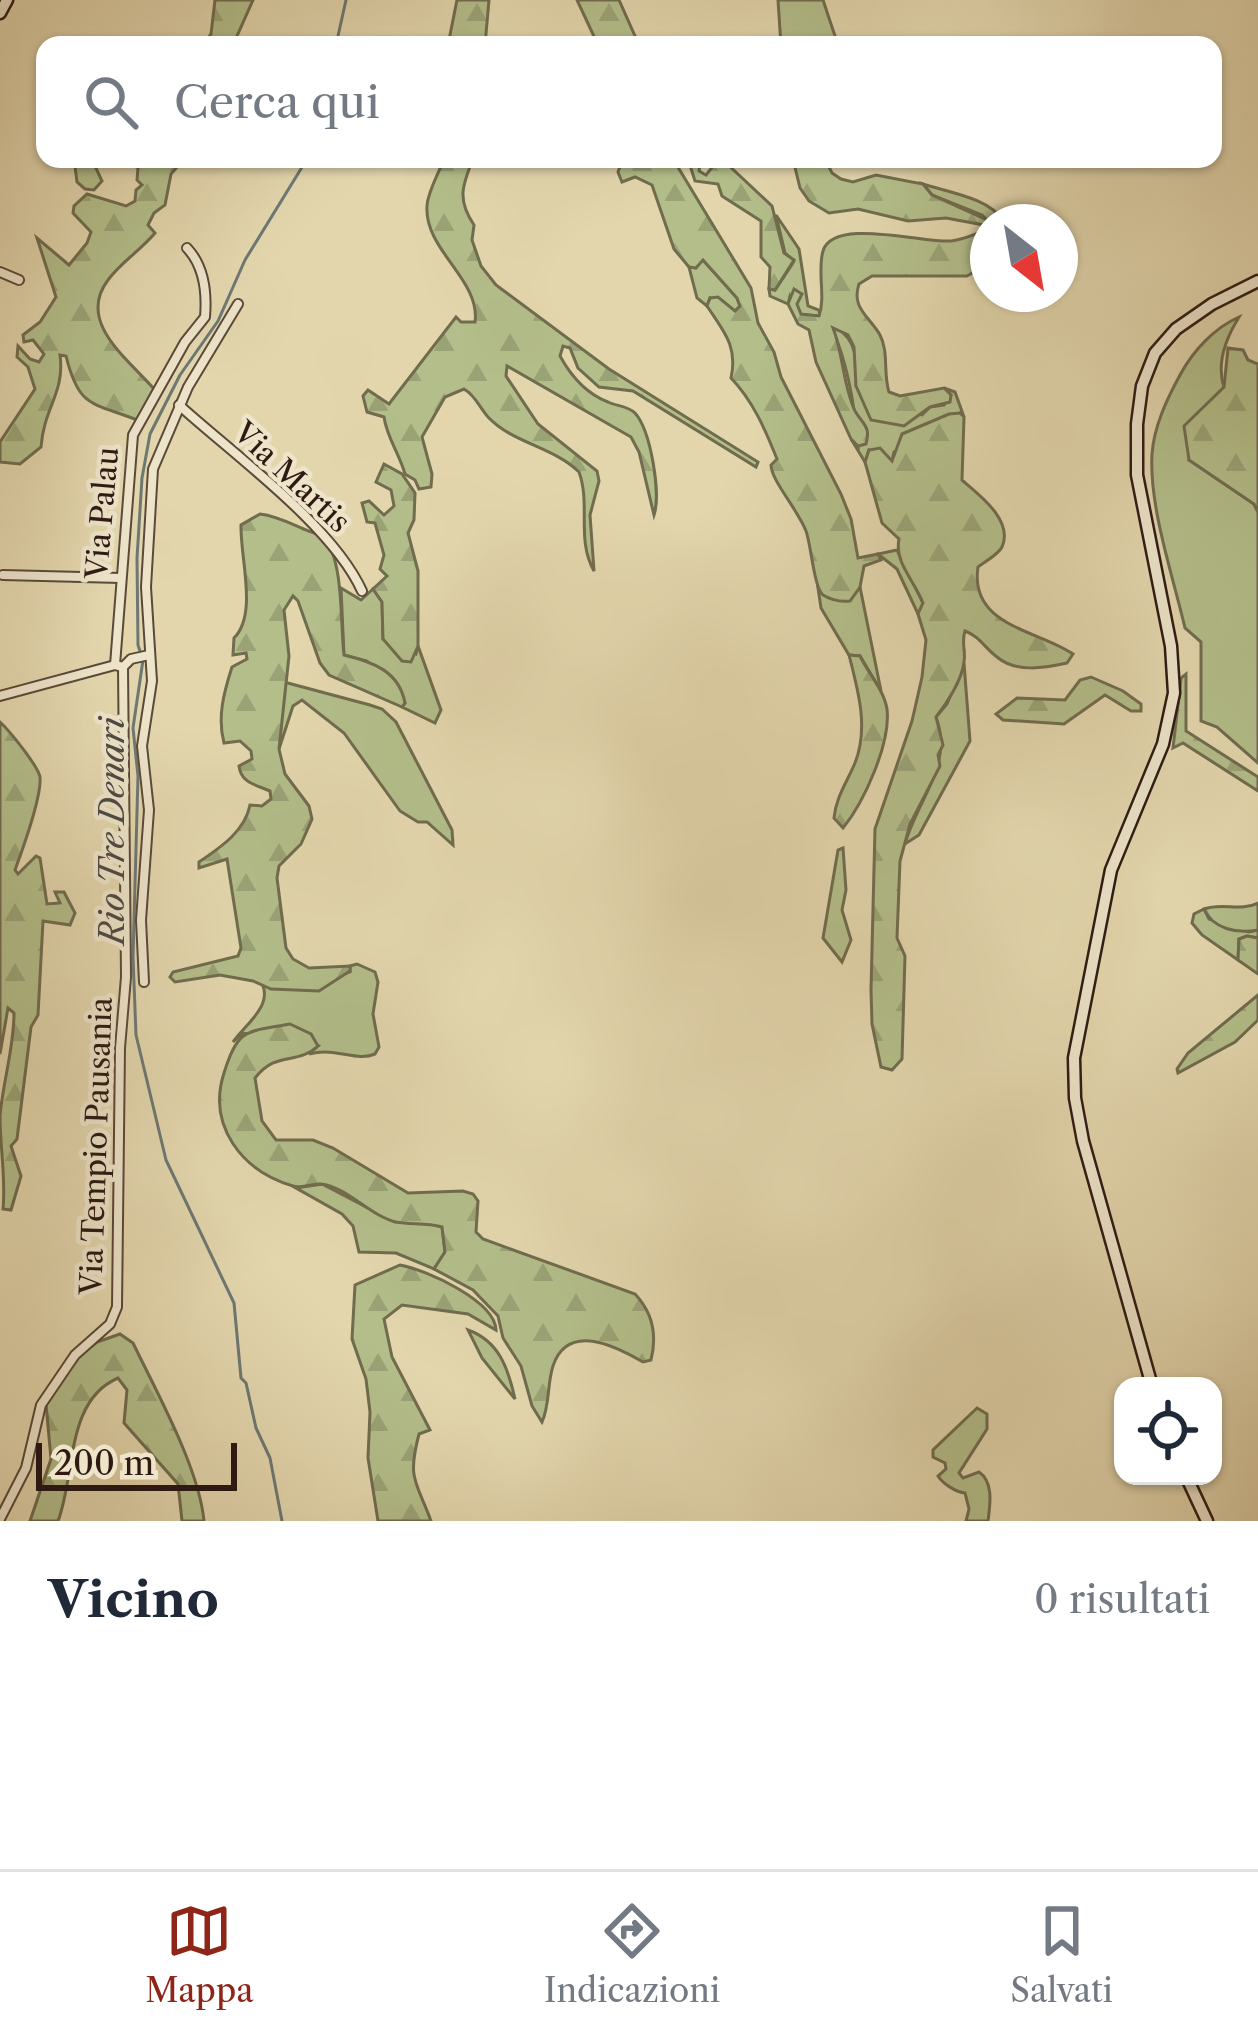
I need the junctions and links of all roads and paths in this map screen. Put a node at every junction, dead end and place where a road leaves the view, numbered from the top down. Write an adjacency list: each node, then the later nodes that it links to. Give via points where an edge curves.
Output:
1 (7, 0): 2 (main road)
2 (0, 13)
3 (187, 248): 10 (street, Via Palau, via 202,276 205,316 134,432)
4 (0, 272): 5 (street)
5 (19, 280)
6 (1258, 281): 18 (main road, via 1176,329 1152,358 1137,424 1137,475 1171,646 1172,706 1111,870 1075,1058 1075,1098)
7 (238, 304): 8 (street)
8 (179, 405): 11 (street, Via Martis, via 323,535); 12 (street, via 153,469)
9 (2, 574): 10 (street)
10 (121, 578): 13 (street, Via Palau)
11 (362, 591)
12 (149, 655): 13 (street); 16 (street)
13 (123, 664): 14 (street); 15 (street, Via Tempio Pausania)
14 (0, 696)
15 (125, 717): 16 (street); 20 (street, Via Tempio Pausania, via 117,1307 41,1405 26,1468)
16 (144, 718): 17 (street)
17 (144, 982)
18 (1149, 1377)
19 (1190, 1485): 21 (main road)
20 (0, 1519)
21 (1207, 1521)

